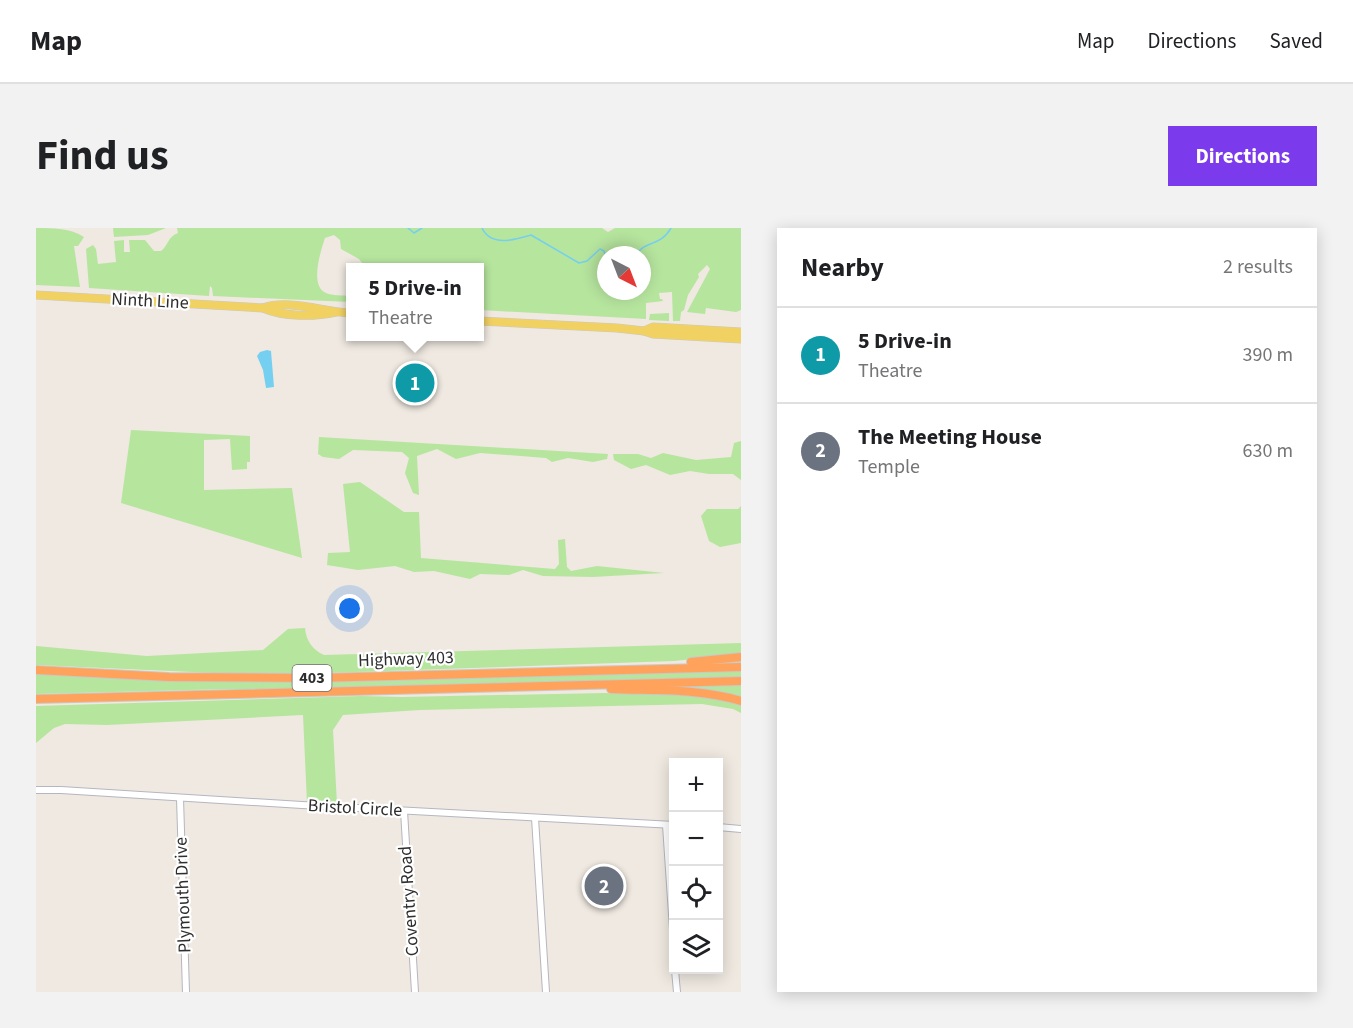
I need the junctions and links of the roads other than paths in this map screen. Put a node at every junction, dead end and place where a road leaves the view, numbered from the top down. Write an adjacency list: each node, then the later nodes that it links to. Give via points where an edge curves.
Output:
1 (36, 295): 2 (main road, Ninth Line, via 263,308 272,305)
2 (346, 313)
3 (484, 321): 4 (main road)
4 (644, 331): 5 (main road, via 653,327); 6 (main road)
5 (741, 332)
6 (741, 339)
7 (741, 657): 9 (highway)
8 (741, 667): 9 (highway, Highway 403 / 403)
9 (652, 668): 10 (highway, Highway 403 / 403, via 315,678)
10 (36, 670)
11 (741, 681): 12 (highway, Highway 403 / 403)
12 (581, 686): 13 (highway, Highway 403 / 403); 14 (highway, via 697,692)
13 (36, 699)
14 (741, 701)
15 (36, 790): 16 (street, Bristol Circle)
16 (180, 798): 17 (street, Bristol Circle); 24 (street, Plymouth Drive)
17 (404, 811): 18 (street, Bristol Circle); 25 (street, Coventry Road)
18 (535, 818): 19 (street, Bristol Circle); 26 (street)
19 (666, 825): 22 (street)
20 (723, 828): 21 (street)
21 (741, 830)
22 (672, 920)
23 (675, 974): 27 (street)
24 (186, 992)
25 (415, 992)
26 (546, 992)
27 (677, 992)

